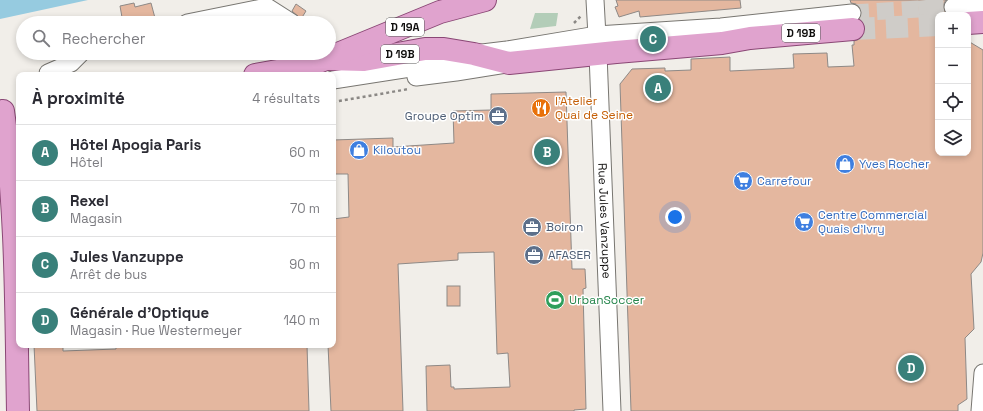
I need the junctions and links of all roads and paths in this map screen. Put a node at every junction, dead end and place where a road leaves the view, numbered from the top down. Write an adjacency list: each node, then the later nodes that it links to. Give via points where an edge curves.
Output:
1 (485, 0): 9 (main road, D 19A, via 440,12)
2 (595, 0): 8 (street, Rue Jules Vanzuppe)
3 (953, 7): 4 (street)
4 (977, 13)
5 (222, 16): 6 (street, via 267,7)
6 (281, 16)
7 (852, 21): 8 (main road, D 19B, via 722,43 622,51)
8 (598, 44): 11 (street, D 19B); 14 (main road, D 19B, via 575,55); 26 (street, Rue Jules Vanzuppe)
9 (336, 51)
10 (336, 54): 11 (main road, D 19B, via 364,60 425,49 444,48)
11 (474, 54): 14 (main road, D 19B); 17 (street, D 19B)
12 (73, 60): 15 (street)
13 (320, 60): 16 (main road, via 311,65)
14 (509, 63): 17 (street, D 19B)
15 (50, 72)
16 (272, 72)
17 (420, 77): 18 (street, D 19B); 19 (street, D 19B); 20 (path)
18 (336, 80)
19 (336, 91)
20 (336, 101)
21 (9, 126): 22 (main road)
22 (16, 328)
23 (16, 348): 25 (main road)
24 (983, 373): 27 (street)
25 (18, 411)
26 (612, 411)
27 (980, 411)

